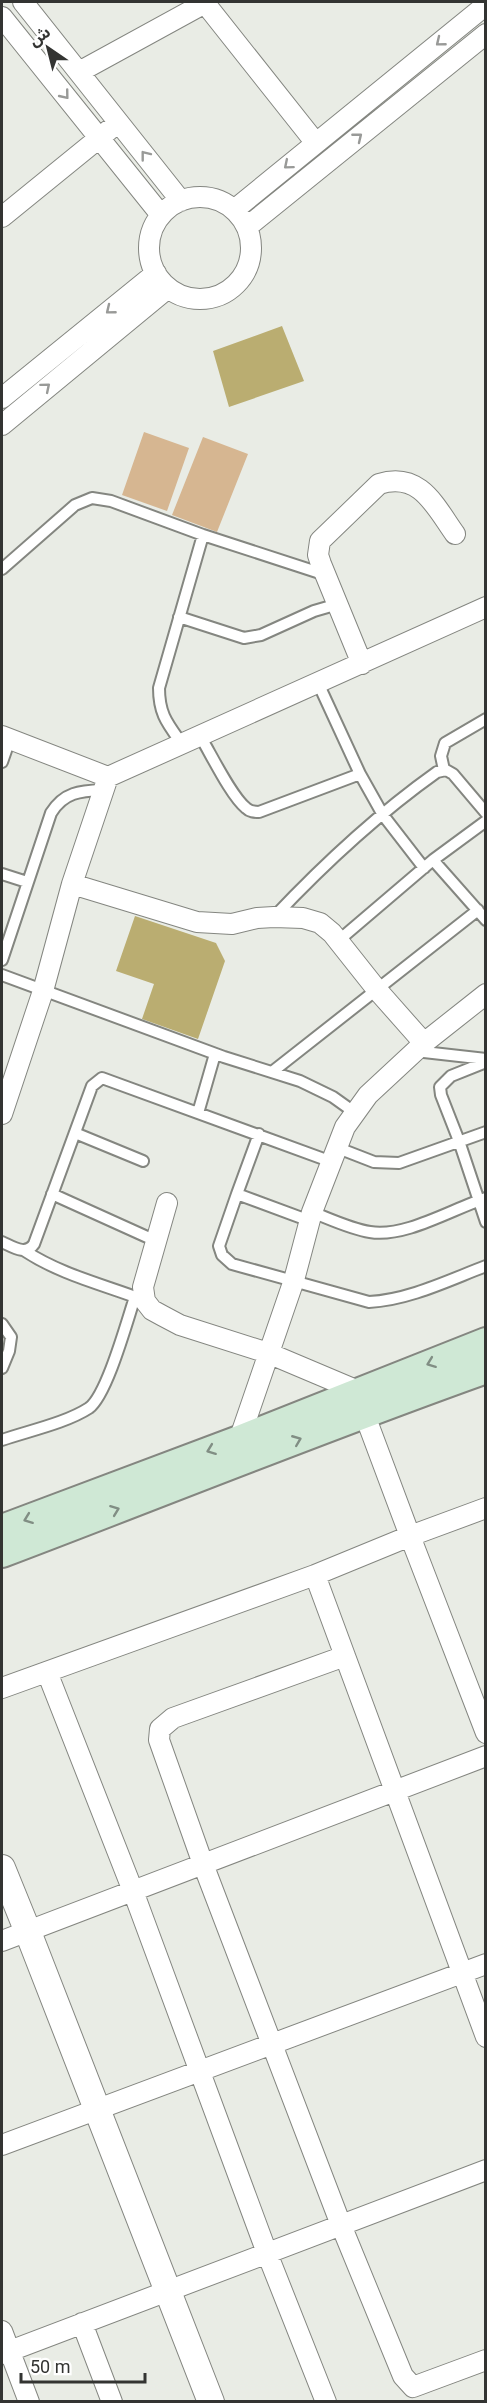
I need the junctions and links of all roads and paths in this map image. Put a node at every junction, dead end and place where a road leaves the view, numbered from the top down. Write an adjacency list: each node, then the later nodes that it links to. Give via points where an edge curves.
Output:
1 (23, 2): 6 (street)
2 (204, 2): 6 (street); 9 (street)
3 (486, 5): 9 (street, one-way to 9)
4 (2, 17): 8 (street, one-way to 8)
5 (486, 34): 14 (street, one-way to 5)
6 (79, 72): 7 (street)
7 (119, 121): 8 (street); 10 (street, one-way to 7)
8 (99, 138): 12 (street); 13 (street)
9 (315, 142): 11 (street, one-way to 11)
10 (181, 201): 11 (street, via 205,197); 12 (street)
11 (234, 210): 14 (street)
12 (162, 215): 15 (street, via 149,245 150,260)
13 (2, 217)
14 (247, 227): 15 (street, via 252,244 250,261 232,289 200,300 183,297)
15 (162, 281): 16 (street, one-way to 16); 17 (street, one-way to 15)
16 (2, 398)
17 (2, 425)
18 (455, 534): 21 (street, via 424,491 403,480 389,481 374,488 320,541 318,555)
19 (203, 535): 20 (lane, via 111,501 86,499); 21 (lane); 24 (lane)
20 (2, 570)
21 (326, 575): 22 (street)
22 (338, 604): 24 (lane, via 244,638); 25 (street)
23 (486, 607): 25 (street)
24 (179, 617): 29 (lane, via 159,688 159,706 164,719)
25 (362, 664): 26 (street)
26 (318, 683): 29 (street); 32 (lane)
27 (486, 718): 31 (lane, via 445,743 441,756)
28 (6, 737): 30 (lane); 33 (street)
29 (191, 740): 32 (lane, via 251,812); 33 (street)
30 (2, 762)
31 (444, 770): 34 (lane, via 453,774); 35 (lane)
32 (360, 774): 35 (lane)
33 (106, 783): 40 (lane, via 77,791 57,804); 41 (street)
34 (486, 813)
35 (383, 815): 38 (lane); 43 (lane, via 303,885)
36 (486, 821): 37 (lane)
37 (434, 860): 38 (lane); 42 (lane)
38 (424, 868): 45 (lane)
39 (2, 874): 40 (lane)
40 (27, 882): 46 (lane)
41 (72, 884): 43 (street, via 197,922 232,924); 49 (street)
42 (478, 910): 44 (lane); 48 (lane)
43 (274, 917): 45 (street, via 312,920 326,927)
44 (486, 920)
45 (338, 941): 48 (street)
46 (2, 960)
47 (2, 975): 49 (lane)
48 (378, 991): 51 (street); 54 (lane)
49 (43, 992): 52 (lane); 57 (street)
50 (486, 993): 51 (street)
51 (420, 1047): 53 (lane); 55 (street)
52 (215, 1054): 54 (lane); 56 (lane)
53 (486, 1060): 61 (lane, via 444,1080 440,1087)
54 (272, 1072): 55 (lane, via 319,1090)
55 (354, 1112): 62 (street)
56 (198, 1113): 59 (lane, via 102,1078 92,1086); 60 (lane)
57 (2, 1114)
58 (486, 1132): 61 (lane)
59 (75, 1133): 63 (lane); 64 (lane)
60 (259, 1134): 62 (lane); 65 (lane)
61 (459, 1141): 62 (lane, via 399,1163); 66 (lane)
62 (335, 1155): 68 (street)
63 (142, 1161)
64 (52, 1194): 70 (lane); 72 (lane, via 34,1244)
65 (237, 1194): 68 (lane); 74 (lane, via 220,1241 222,1255 232,1264)
66 (481, 1199): 68 (lane, via 402,1229 383,1232); 69 (lane)
67 (167, 1203): 70 (street)
68 (311, 1217): 74 (street)
69 (486, 1222)
70 (156, 1241): 75 (street)
71 (2, 1242): 72 (lane)
72 (25, 1251): 75 (lane, via 59,1270)
73 (486, 1266): 74 (lane, via 381,1301 359,1300)
74 (294, 1280): 78 (street)
75 (140, 1299): 78 (street, via 180,1325); 82 (lane, via 92,1404 77,1414)
76 (2, 1324): 79 (lane, via 11,1337)
77 (486, 1342): 81 (main road, one-way to 81)
78 (268, 1353): 81 (street); 83 (street)
79 (2, 1368)
80 (486, 1369): 81 (main road)
81 (361, 1402): 83 (main road); 86 (street)
82 (2, 1440)
83 (241, 1450): 85 (main road, one-way to 85); 87 (main road, one-way to 83)
84 (486, 1508): 86 (street)
85 (2, 1529)
86 (410, 1536): 88 (street); 92 (street)
87 (2, 1553)
88 (315, 1575): 89 (street); 90 (street)
89 (345, 1656): 94 (street); 95 (street, via 192,1710 160,1729 159,1740)
90 (47, 1672): 91 (street); 97 (street)
91 (2, 1688)
92 (486, 1733)
93 (486, 1756): 94 (street)
94 (395, 1792): 95 (street); 101 (street)
95 (203, 1864): 97 (street); 103 (street)
96 (2, 1868): 98 (street)
97 (133, 1891): 98 (street); 104 (street)
98 (28, 1932): 99 (street); 105 (street)
99 (2, 1941)
100 (486, 1964): 101 (street)
101 (462, 1974): 102 (street); 103 (street)
102 (486, 2037)
103 (273, 2044): 104 (street); 108 (street)
104 (199, 2071): 105 (street); 109 (street)
105 (98, 2110): 106 (street); 110 (street)
106 (2, 2145)
107 (486, 2170): 108 (street)
108 (342, 2225): 109 (street); 114 (street, via 408,2384 413,2388 423,2385)
109 (267, 2253): 110 (street); 118 (street)
110 (168, 2291): 111 (street); 117 (street)
111 (82, 2324): 113 (street); 116 (street)
112 (2, 2331): 113 (street)
113 (5, 2353): 115 (street)
114 (486, 2360)
115 (29, 2402)
116 (112, 2402)
117 (210, 2402)
118 (326, 2402)

